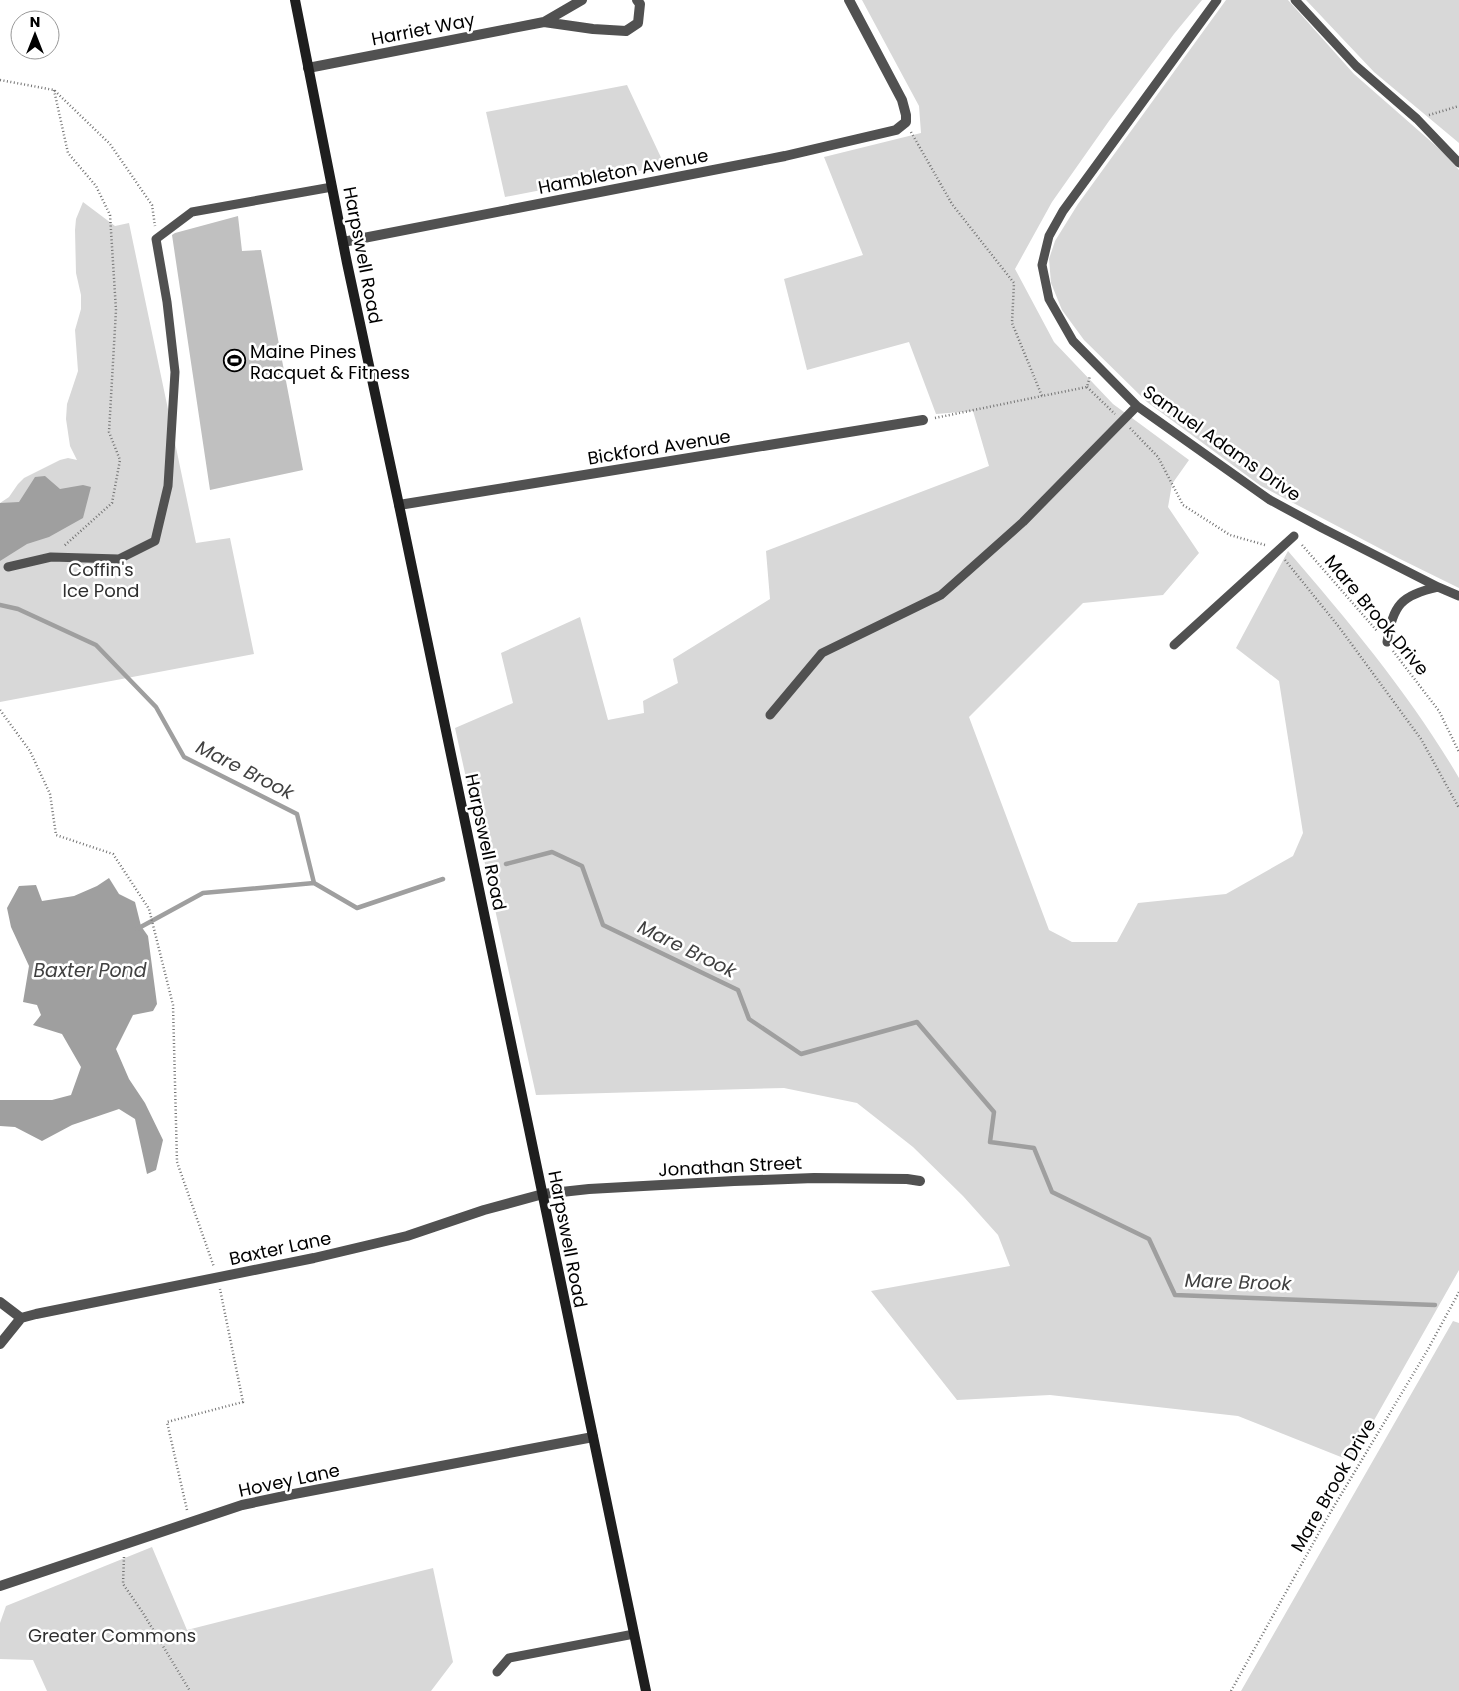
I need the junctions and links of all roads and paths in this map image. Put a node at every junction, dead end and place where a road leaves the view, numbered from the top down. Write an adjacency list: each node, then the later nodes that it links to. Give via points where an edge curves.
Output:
1 (295, 0): 8 (main road, Harpswell Road)
2 (582, 0): 7 (street, Harriet Way)
3 (637, 0): 7 (street, Harriet Way, via 640,4 638,23 626,31)
4 (849, 0): 13 (street, via 902,100)
5 (1217, 0): 18 (lane, Samuel Adams Drive, via 1063,211 1049,236 1042,265 1048,299 1073,341)
6 (1295, 0): 12 (lane, via 1356,66)
7 (544, 22): 8 (street, Harriet Way)
8 (308, 68): 15 (main road, Harpswell Road)
9 (0, 80): 10 (path)
10 (54, 90): 16 (path, via 110,144 152,205); 27 (path, via 68,153 96,186 110,215 116,310 109,432 120,460 112,503)
11 (1459, 106): 12 (path)
12 (1418, 119): 14 (lane)
13 (906, 122): 17 (street, Hambleton Avenue, via 896,130 785,156); 20 (path, via 952,204 1014,283 1012,323)
14 (1459, 164)
15 (332, 186): 16 (lane, via 192,212); 17 (main road, Harpswell Road)
16 (156, 239): 27 (lane, via 175,372 168,486 155,541 119,559)
17 (343, 242): 24 (main road, Harpswell Road)
18 (1094, 362): 19 (path); 21 (lane, Samuel Adams Drive)
19 (1087, 387): 20 (path); 23 (path)
20 (1042, 396): 22 (path)
21 (1137, 406): 23 (lane); 29 (lane, Samuel Adams Drive, via 1270,500)
22 (923, 420): 24 (street, Bickford Avenue)
23 (1123, 421): 26 (path, via 1158,458 1184,504 1230,536); 34 (lane, via 1023,522 941,595 822,653)
24 (399, 505): 38 (main road, Harpswell Road)
25 (1294, 536): 26 (lane); 31 (path, Mare Brook Drive)
26 (1278, 550): 32 (lane); 36 (path, via 1421,738)
27 (51, 557): 28 (lane)
28 (8, 567)
29 (1438, 587): 30 (lane, Samuel Adams Drive); 31 (lane, via 1418,592 1402,602 1391,620)
30 (1459, 596)
31 (1387, 642): 35 (path, Mare Brook Drive, via 1439,711)
32 (1174, 645)
33 (0, 710): 39 (path, via 30,751 50,794 56,835 113,854 149,910 173,1005 177,1162)
34 (770, 715)
35 (1459, 752)
36 (1459, 808)
37 (920, 1181): 38 (street, Jonathan Street, via 797,1178)
38 (543, 1194): 39 (street, Baxter Lane, via 407,1236); 44 (main road, Harpswell Road)
39 (218, 1277): 42 (street, Baxter Lane); 45 (path, via 243,1402 167,1422)
40 (1459, 1292): 52 (path, Mare Brook Drive)
41 (0, 1302): 42 (street)
42 (21, 1318): 43 (street)
43 (0, 1344)
44 (593, 1437): 45 (street, Hovey Lane, via 294,1494 242,1505); 48 (main road, Harpswell Road)
45 (190, 1522): 46 (street, Hovey Lane)
46 (124, 1544): 47 (street, Hovey Lane); 50 (path, via 123,1584)
47 (0, 1586)
48 (634, 1634): 49 (lane, via 509,1658); 51 (main road, Harpswell Road)
49 (497, 1672)
50 (190, 1691)
51 (646, 1691)
52 (1231, 1691)

